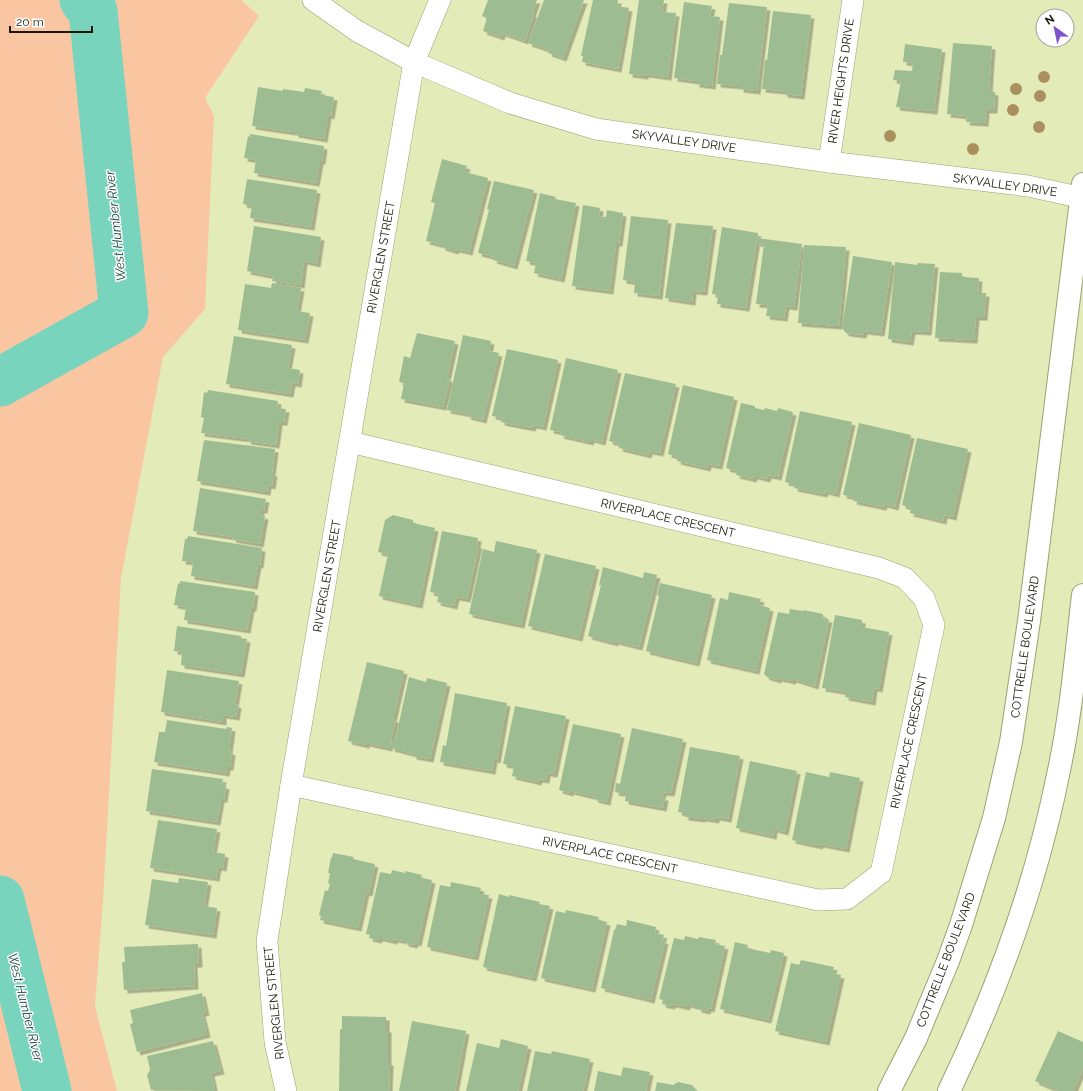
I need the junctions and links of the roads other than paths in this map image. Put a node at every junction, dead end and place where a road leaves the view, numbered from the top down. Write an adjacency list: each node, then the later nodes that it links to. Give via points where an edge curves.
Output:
1 (313, 0): 4 (street, SKYVALLEY DRIVE, via 357,31)
2 (440, 0): 4 (street, RIVERGLEN STREET)
3 (853, 0): 5 (street, RIVER HEIGHTS DRIVE)
4 (414, 62): 5 (street, SKYVALLEY DRIVE, via 510,103 596,129); 7 (street, RIVERGLEN STREET)
5 (829, 162): 6 (street, SKYVALLEY DRIVE)
6 (1082, 193): 11 (main road, COTTRELLE BOULEVARD, via 1030,614 1011,742 994,818 961,925 919,1031)
7 (350, 442): 9 (street, RIVERGLEN STREET); 9 (street, RIVERPLACE CRESCENT, via 880,568 905,578 924,598 934,625 881,873 847,899 818,900)
8 (1083, 595): 12 (main road, via 1065,737 1042,846 991,996)
9 (291, 785): 10 (street, RIVERGLEN STREET, via 267,941 275,1042)
10 (286, 1091)
11 (889, 1091)
12 (949, 1091)

